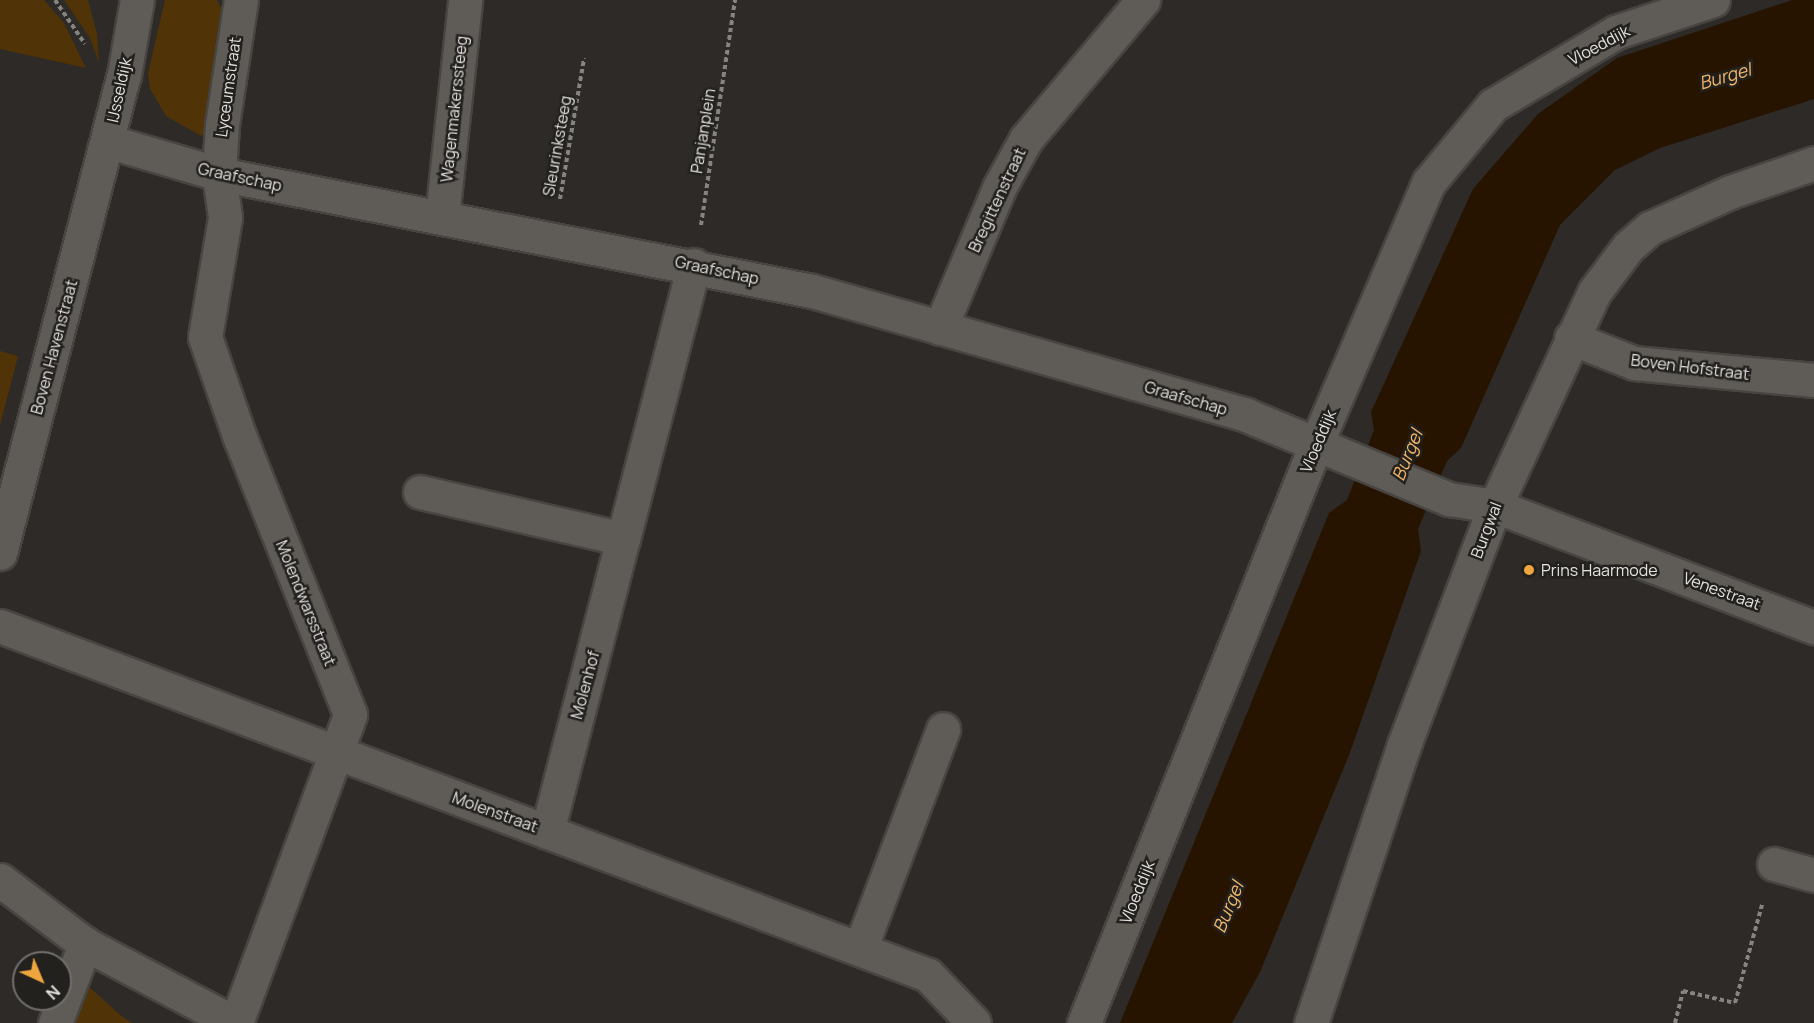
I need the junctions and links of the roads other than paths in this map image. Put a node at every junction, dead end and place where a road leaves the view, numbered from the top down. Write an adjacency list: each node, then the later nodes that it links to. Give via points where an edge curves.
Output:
1 (121, 0): 7 (street, IJsseldijk)
2 (137, 0): 7 (street, IJsseldijk)
3 (241, 0): 10 (street, Lyceumstraat, via 222,125)
4 (465, 0): 11 (street, Wagenmakerssteeg)
5 (1143, 0): 13 (street, Bregittenstraat, via 1026,139 999,188)
6 (1713, 0): 16 (street, Vloeddijk, via 1616,32 1493,105 1429,182)
7 (130, 38): 8 (street, IJsseldijk)
8 (107, 141): 10 (street, Graafschap); 21 (street, Boven Havenstraat)
9 (1814, 163): 14 (street, Burgwal, via 1730,192 1650,228 1628,247 1595,291)
10 (219, 174): 11 (street, Graafschap); 25 (street, Molendwarsstraat, via 225,217 205,337 240,438 350,714)
11 (442, 217): 12 (street, Graafschap)
12 (694, 265): 13 (street, Graafschap, via 812,291); 20 (street, Molenhof)
13 (940, 328): 16 (street, Graafschap, via 1246,416)
14 (1570, 338): 15 (street, Boven Hofstraat, via 1634,363); 19 (street, Burgwal)
15 (1814, 380)
16 (1316, 444): 18 (street, Graafschap); 35 (street, Vloeddijk)
17 (420, 492): 20 (street)
18 (1449, 499): 19 (street, Venestraat)
19 (1494, 507): 23 (street, Venestraat); 36 (street, Burgwal, via 1404,745)
20 (623, 539): 26 (street, Molenhof)
21 (0, 553)
22 (0, 626): 25 (street, Molenstraat)
23 (1814, 627)
24 (943, 729): 31 (street)
25 (337, 753): 26 (street, Molenstraat); 33 (street, Molendwarsstraat)
26 (547, 832): 31 (street, Molenstraat)
27 (1774, 864): 28 (street)
28 (1814, 875)
29 (0, 880): 30 (street)
30 (85, 944): 32 (street); 33 (street)
31 (860, 949): 34 (street, Molenstraat, via 928,975)
32 (55, 1023)
33 (236, 1023)
34 (974, 1023)
35 (1084, 1023)
36 (1311, 1023)

